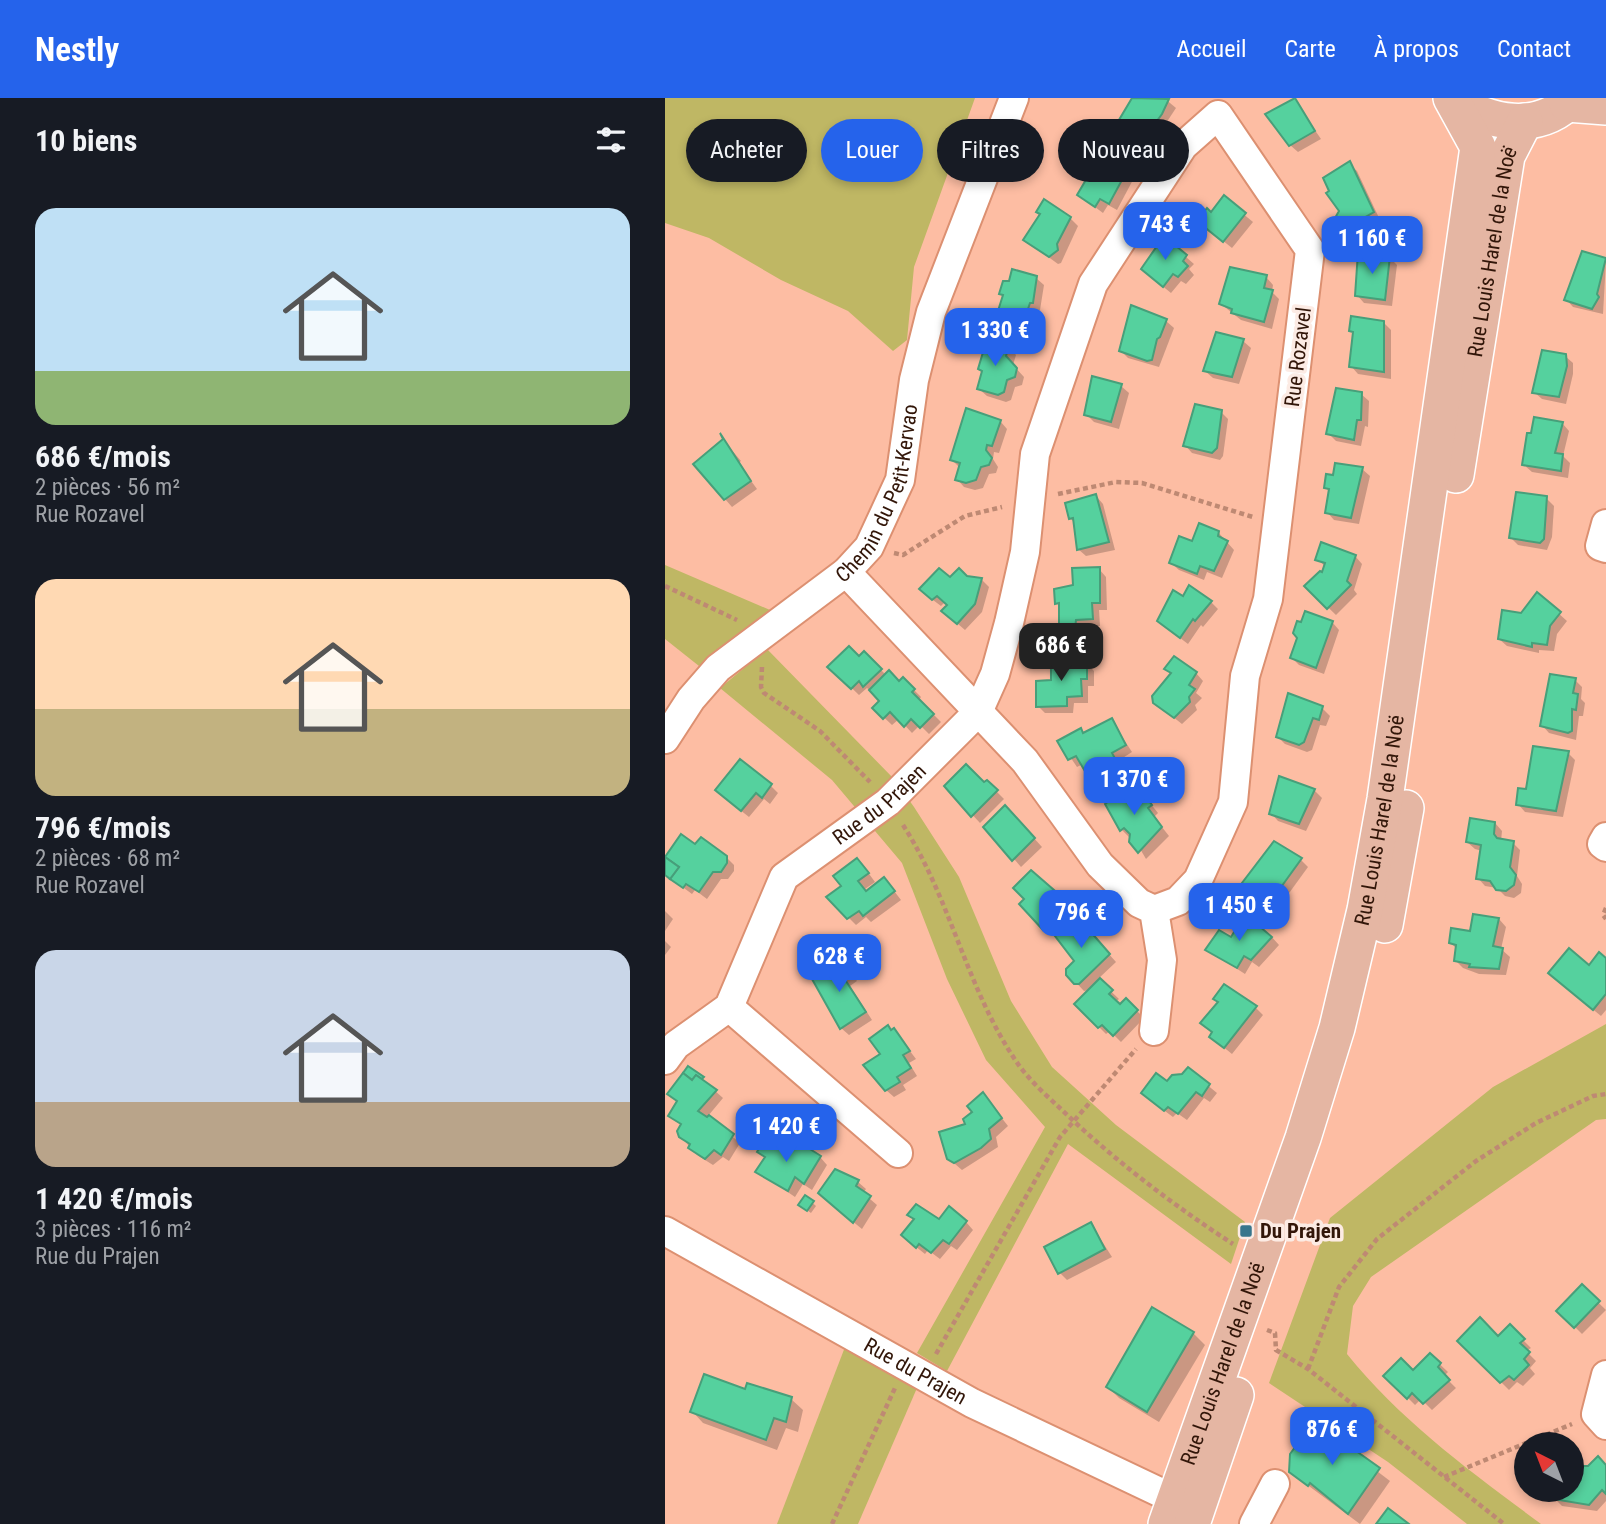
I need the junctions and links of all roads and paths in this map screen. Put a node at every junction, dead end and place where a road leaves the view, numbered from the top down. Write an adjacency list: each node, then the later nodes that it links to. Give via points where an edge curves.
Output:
1 (1014, 98): 10 (street, Chemin du Petit-Kervao, via 931,312 914,380 900,480)
2 (1452, 98): 6 (main road, via 1472,112 1498,121); 38 (main road, Rue Louis Harel de la Noë, via 1478,147 1385,799 1364,910 1337,1028)
3 (1570, 101): 5 (main road); 6 (main road, via 1547,116)
4 (1216, 107): 7 (street, Rue Rozavel, via 1182,146 1093,284 1035,454); 9 (street, Rue Rozavel, via 1310,250)
5 (1606, 107)
6 (1525, 121): 31 (main road, Rue Louis Harel de la Noë, via 1507,156 1397,868 1381,944 1353,1049)
7 (1028, 500): 9 (path, via 1116,482 1142,483); 10 (path, via 965,516 903,555); 15 (street, Rue Rozavel, via 1025,552 1009,623 995,674)
8 (1606, 524): 11 (street, via 1600,546)
9 (1278, 525): 21 (street, Rue Rozavel, via 1268,599 1245,676 1233,802 1198,880 1178,901)
10 (869, 547): 12 (street, Chemin du Petit-Kervao)
11 (1606, 548)
12 (846, 572): 14 (street, Chemin du Petit-Kervao); 15 (street)
13 (665, 586): 14 (path, via 732,615)
14 (751, 641): 16 (street, Chemin du Petit-Kervao, via 700,688); 17 (path, via 762,667 764,693 820,731)
15 (978, 712): 17 (street, Rue du Prajen); 21 (street, via 1025,761 1100,865 1139,903)
16 (665, 739)
17 (888, 801): 23 (street, Rue du Prajen, via 784,877); 27 (path, via 920,851 968,970 1018,1064)
18 (1606, 837): 19 (street, via 1602,844)
19 (1606, 848)
20 (1606, 908): 22 (path)
21 (1154, 910): 24 (street, via 1162,960)
22 (1606, 919)
23 (729, 1007): 25 (street, via 676,1045); 28 (street)
24 (1154, 1031): 27 (path, via 1115,1070)
25 (665, 1060)
26 (1606, 1094): 32 (path, via 1536,1123 1476,1161 1377,1239 1339,1287)
27 (1075, 1122): 30 (path, via 1198,1222); 33 (path, via 1060,1137)
28 (898, 1153)
29 (665, 1231): 33 (street, Rue du Prajen)
30 (1243, 1250)
31 (1260, 1328): 32 (path, via 1275,1333 1276,1350); 38 (main road, Rue Louis Harel de la Noë)
32 (1308, 1369): 36 (path)
33 (914, 1371): 38 (street, Rue du Prajen); 39 (path)
34 (1606, 1375): 35 (street)
35 (1601, 1420): 36 (path)
36 (1443, 1477): 41 (path)
37 (1275, 1484): 40 (street)
38 (1177, 1516)
39 (832, 1524)
40 (1254, 1524)
41 (1504, 1524)

